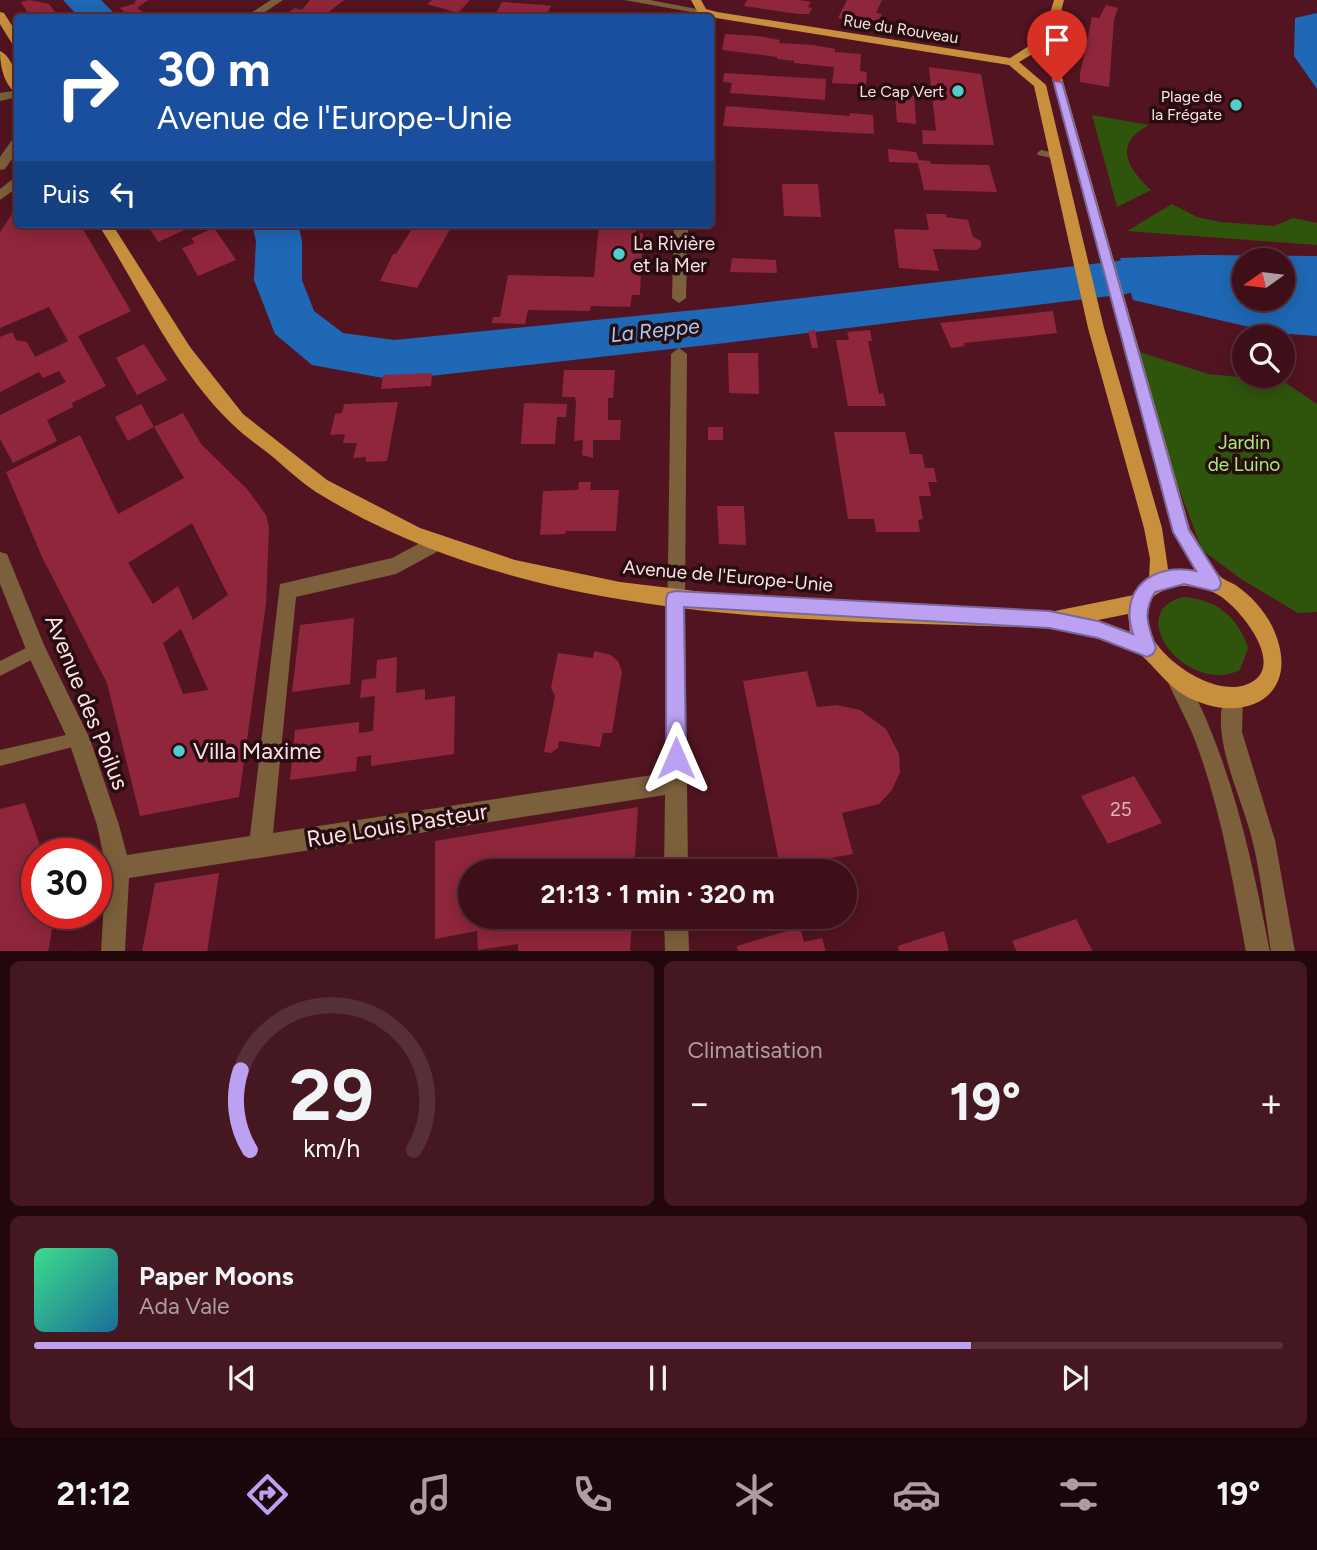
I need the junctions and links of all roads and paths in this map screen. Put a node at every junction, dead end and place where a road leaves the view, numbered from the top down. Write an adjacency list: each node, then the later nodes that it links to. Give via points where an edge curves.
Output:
1 (278, 0): 7 (street)
2 (629, 0): 6 (street)
3 (685, 0): 6 (street)
4 (696, 0): 8 (main road)
5 (1059, 0): 12 (main road)
6 (662, 5): 8 (street)
7 (255, 14)
8 (698, 14)
9 (0, 15): 11 (main road)
10 (714, 16): 14 (main road, Rue du Rouveau)
11 (14, 38)
12 (1048, 39): 14 (main road); 33 (main road, via 1182,532)
13 (0, 54): 17 (main road)
14 (1012, 62): 15 (main road)
15 (1032, 76): 16 (lane); 20 (main road, via 1040,85)
16 (1020, 80)
17 (14, 85)
18 (14, 145): 21 (street)
19 (1041, 153): 20 (lane)
20 (1056, 156): 32 (main road, via 1097,328 1153,528)
21 (0, 166)
22 (14, 183): 23 (street)
23 (0, 196)
24 (108, 228): 27 (main road, Avenue de l'Europe-Unie)
25 (113, 228): 27 (main road, Avenue de l'Europe-Unie)
26 (681, 228): 28 (street)
27 (119, 244): 30 (main road, Avenue de l'Europe-Unie, via 200,371 236,418 299,471 359,506)
28 (679, 298)
29 (679, 355): 34 (street)
30 (437, 542): 34 (main road, Avenue de l'Europe-Unie, via 489,562 580,585); 45 (street, via 396,566 287,590)
31 (0, 560): 38 (street, Avenue des Poilus)
32 (1158, 580): 33 (main road, via 1184,576); 35 (main road)
33 (1213, 583): 41 (main road, via 1255,614 1272,648 1273,664 1262,687)
34 (675, 599): 36 (main road, Avenue de l'Europe-Unie); 44 (street)
35 (1138, 603): 36 (main road, Avenue de l'Europe-Unie); 37 (main road, via 1136,617)
36 (1049, 619): 37 (main road, Avenue de l'Europe-Unie, via 1098,629)
37 (1147, 648): 40 (main road)
38 (36, 650): 39 (lane); 42 (street, Avenue des Poilus)
39 (0, 669)
40 (1177, 680): 41 (main road, via 1195,690); 51 (street, via 1203,733 1236,838)
41 (1233, 699): 52 (street, via 1231,732 1264,840)
42 (79, 739): 43 (lane); 47 (street, Avenue des Poilus)
43 (0, 758)
44 (676, 782): 45 (street, Rue Louis Pasteur); 46 (street)
45 (260, 846): 47 (street, Rue Louis Pasteur)
46 (676, 859)
47 (118, 869): 49 (street, Avenue des Poilus)
48 (676, 929): 50 (street)
49 (113, 951)
50 (677, 951)
51 (1258, 951)
52 (1283, 951)

